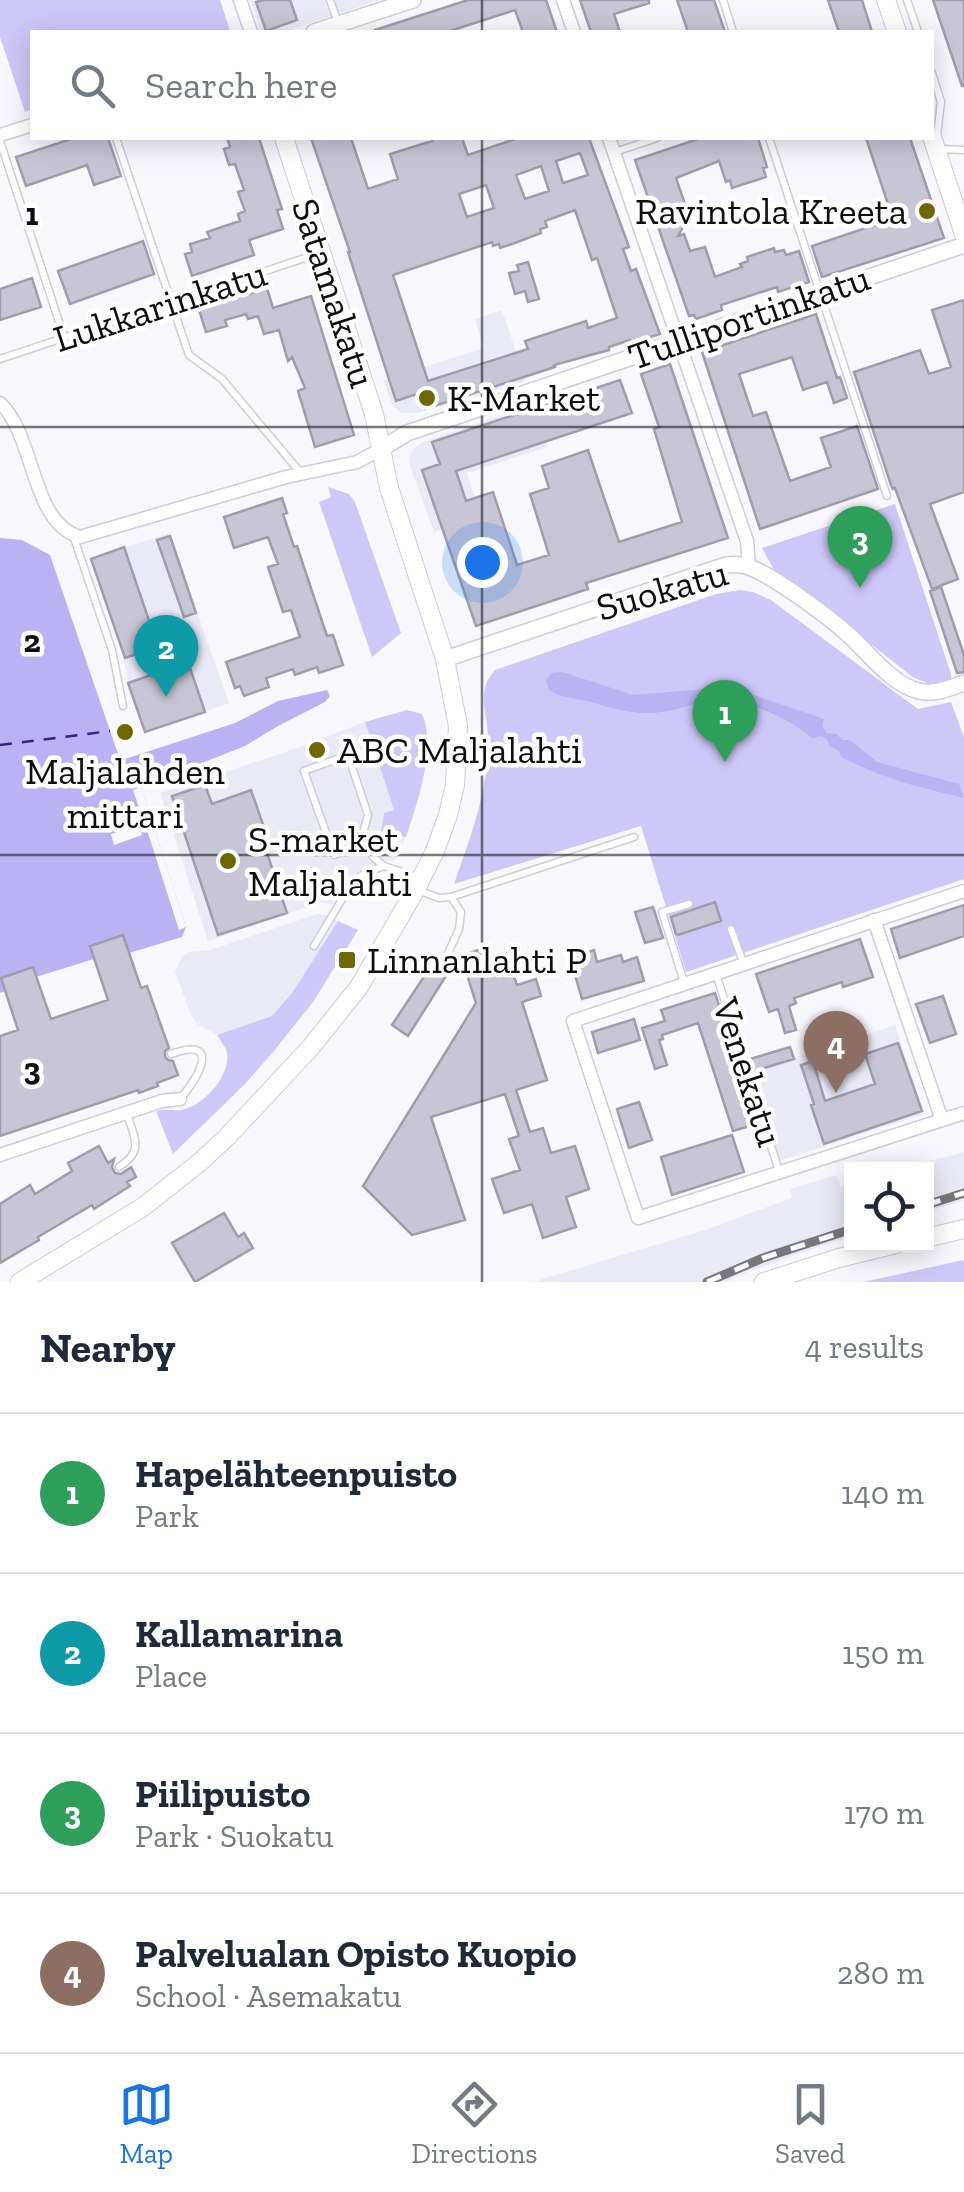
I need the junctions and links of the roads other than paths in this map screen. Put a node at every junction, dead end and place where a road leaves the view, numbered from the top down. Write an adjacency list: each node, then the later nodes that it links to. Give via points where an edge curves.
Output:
1 (240, 0): 9 (street)
2 (330, 0): 8 (lane)
3 (412, 0): 8 (street)
4 (563, 0): 11 (street)
5 (722, 0): 12 (lane)
6 (886, 0): 13 (main road)
7 (908, 0): 14 (lane)
8 (338, 24): 10 (street)
9 (250, 30)
10 (320, 30)
11 (573, 30)
12 (733, 30)
13 (895, 30)
14 (917, 30)
15 (934, 79): 23 (lane, via 941,102)
16 (30, 126): 17 (street)
17 (0, 138): 31 (lane)
18 (117, 140): 30 (lane)
19 (285, 140): 28 (main road, Satamakatu)
20 (610, 140): 25 (street)
21 (651, 140): 25 (lane)
22 (770, 140): 29 (lane)
23 (934, 143): 24 (lane); 26 (main road)
24 (964, 150)
25 (614, 152): 32 (street)
26 (964, 234)
27 (964, 245): 29 (street, Tulliportinkatu)
28 (320, 253): 30 (lane, Lukkarinkatu); 35 (main road, Satamakatu)
29 (821, 293): 32 (street, Tulliportinkatu); 37 (lane)
30 (170, 302): 31 (lane, Lukkarinkatu); 36 (lane, via 189,356 222,379)
31 (64, 337): 33 (lane, Lukkarinkatu)
32 (678, 342): 35 (street, Tulliportinkatu, via 407,432); 39 (street, via 747,542)
33 (0, 359)
34 (0, 403): 38 (street, via 10,412 48,510)
35 (381, 450): 36 (street, Tulliportinkatu); 40 (main road, Satamakatu)
36 (301, 473): 38 (street, Tulliportinkatu)
37 (888, 496)
38 (76, 536): 42 (lane)
39 (748, 566): 40 (street, Suokatu, via 726,565); 41 (street, Suokatu, via 914,690 936,692)
40 (444, 659): 46 (main road, Satamakatu, via 458,726 455,785)
41 (964, 683)
42 (123, 706)
43 (634, 838): 48 (lane)
44 (363, 844): 44 (lane, via 334,855 304,771 348,755 368,816); 45 (lane)
45 (384, 866): 46 (lane); 52 (lane, via 353,881)
46 (419, 884): 48 (lane, via 439,898); 68 (main road, Satamakatu, via 359,987 227,1138 143,1208)
47 (964, 891): 50 (street)
48 (451, 897): 53 (lane, via 461,921)
49 (689, 904): 56 (lane, via 662,912)
50 (874, 920): 54 (street); 61 (street)
51 (731, 929): 54 (lane)
52 (314, 946)
53 (445, 960)
54 (744, 963): 55 (street)
55 (716, 972): 56 (street); 64 (lane, Venekatu)
56 (685, 983): 64 (street, via 573,1020 638,1218)
57 (171, 1054): 58 (lane, via 190,1049 202,1056 203,1067)
58 (180, 1099): 60 (street)
59 (964, 1112): 61 (street)
60 (127, 1113): 62 (street); 63 (lane, via 136,1150)
61 (942, 1120): 64 (street)
62 (0, 1155)
63 (118, 1167)
64 (780, 1172)
65 (964, 1229): 66 (main road)
66 (934, 1236)
67 (863, 1252): 69 (main road)
68 (20, 1282)
69 (764, 1282)

